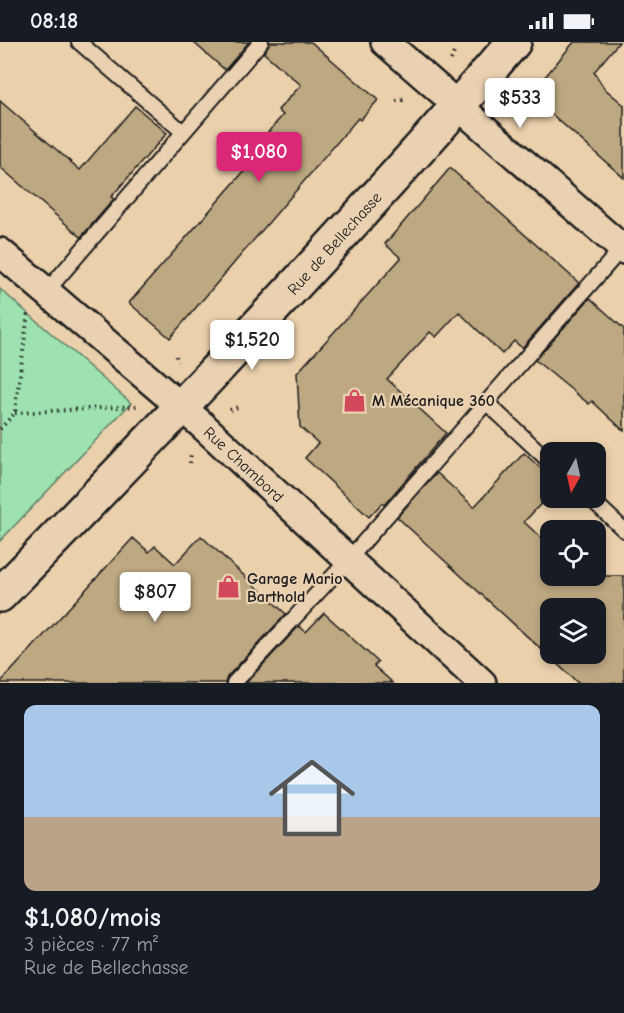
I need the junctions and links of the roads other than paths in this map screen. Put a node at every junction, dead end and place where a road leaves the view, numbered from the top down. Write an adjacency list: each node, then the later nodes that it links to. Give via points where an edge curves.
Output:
1 (79, 42): 6 (lane)
2 (261, 42): 6 (lane)
3 (385, 42): 5 (street)
4 (514, 42): 5 (street, Rue de Bellechasse)
5 (459, 106): 7 (street); 11 (street, Rue de Bellechasse)
6 (183, 132): 9 (lane)
7 (623, 249): 10 (lane)
8 (0, 252): 9 (street, Rue Chambord)
9 (38, 301): 11 (street, Rue Chambord)
10 (486, 403): 12 (lane); 15 (lane)
11 (183, 408): 15 (street, Rue Chambord); 16 (street, Rue de Bellechasse)
12 (540, 453)
13 (601, 508): 14 (lane)
14 (624, 530)
15 (348, 560): 17 (lane); 18 (street, Rue Chambord)
16 (0, 596)
17 (234, 683)
18 (482, 683)

